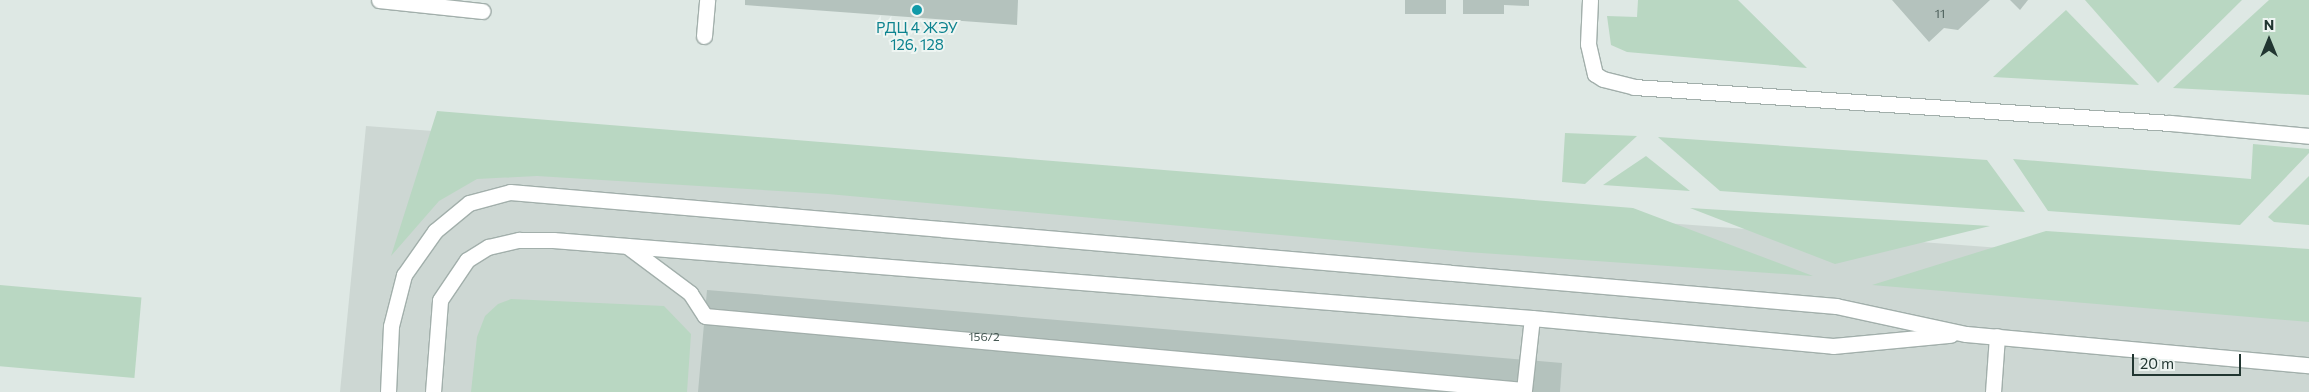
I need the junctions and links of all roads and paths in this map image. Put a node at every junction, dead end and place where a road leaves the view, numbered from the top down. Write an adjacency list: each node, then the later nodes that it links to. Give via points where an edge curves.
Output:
1 (378, 0): 4 (lane)
2 (707, 0): 5 (lane)
3 (1590, 0): 6 (lane, via 1588,44 1595,74 1634,87 2170,123)
4 (482, 11)
5 (704, 36)
6 (2309, 136)
7 (627, 246): 8 (lane); 8 (lane, via 690,292 705,316 1524,390); 13 (lane, via 519,240 488,247 467,260 440,300)
8 (1532, 318): 9 (lane, via 1833,346)
9 (1966, 334): 10 (lane); 12 (lane, via 1836,306 510,192 469,203 435,231 404,275 391,326)
10 (1997, 336): 11 (lane); 14 (lane)
11 (2309, 365)
12 (388, 392)
13 (433, 392)
14 (1992, 392)

